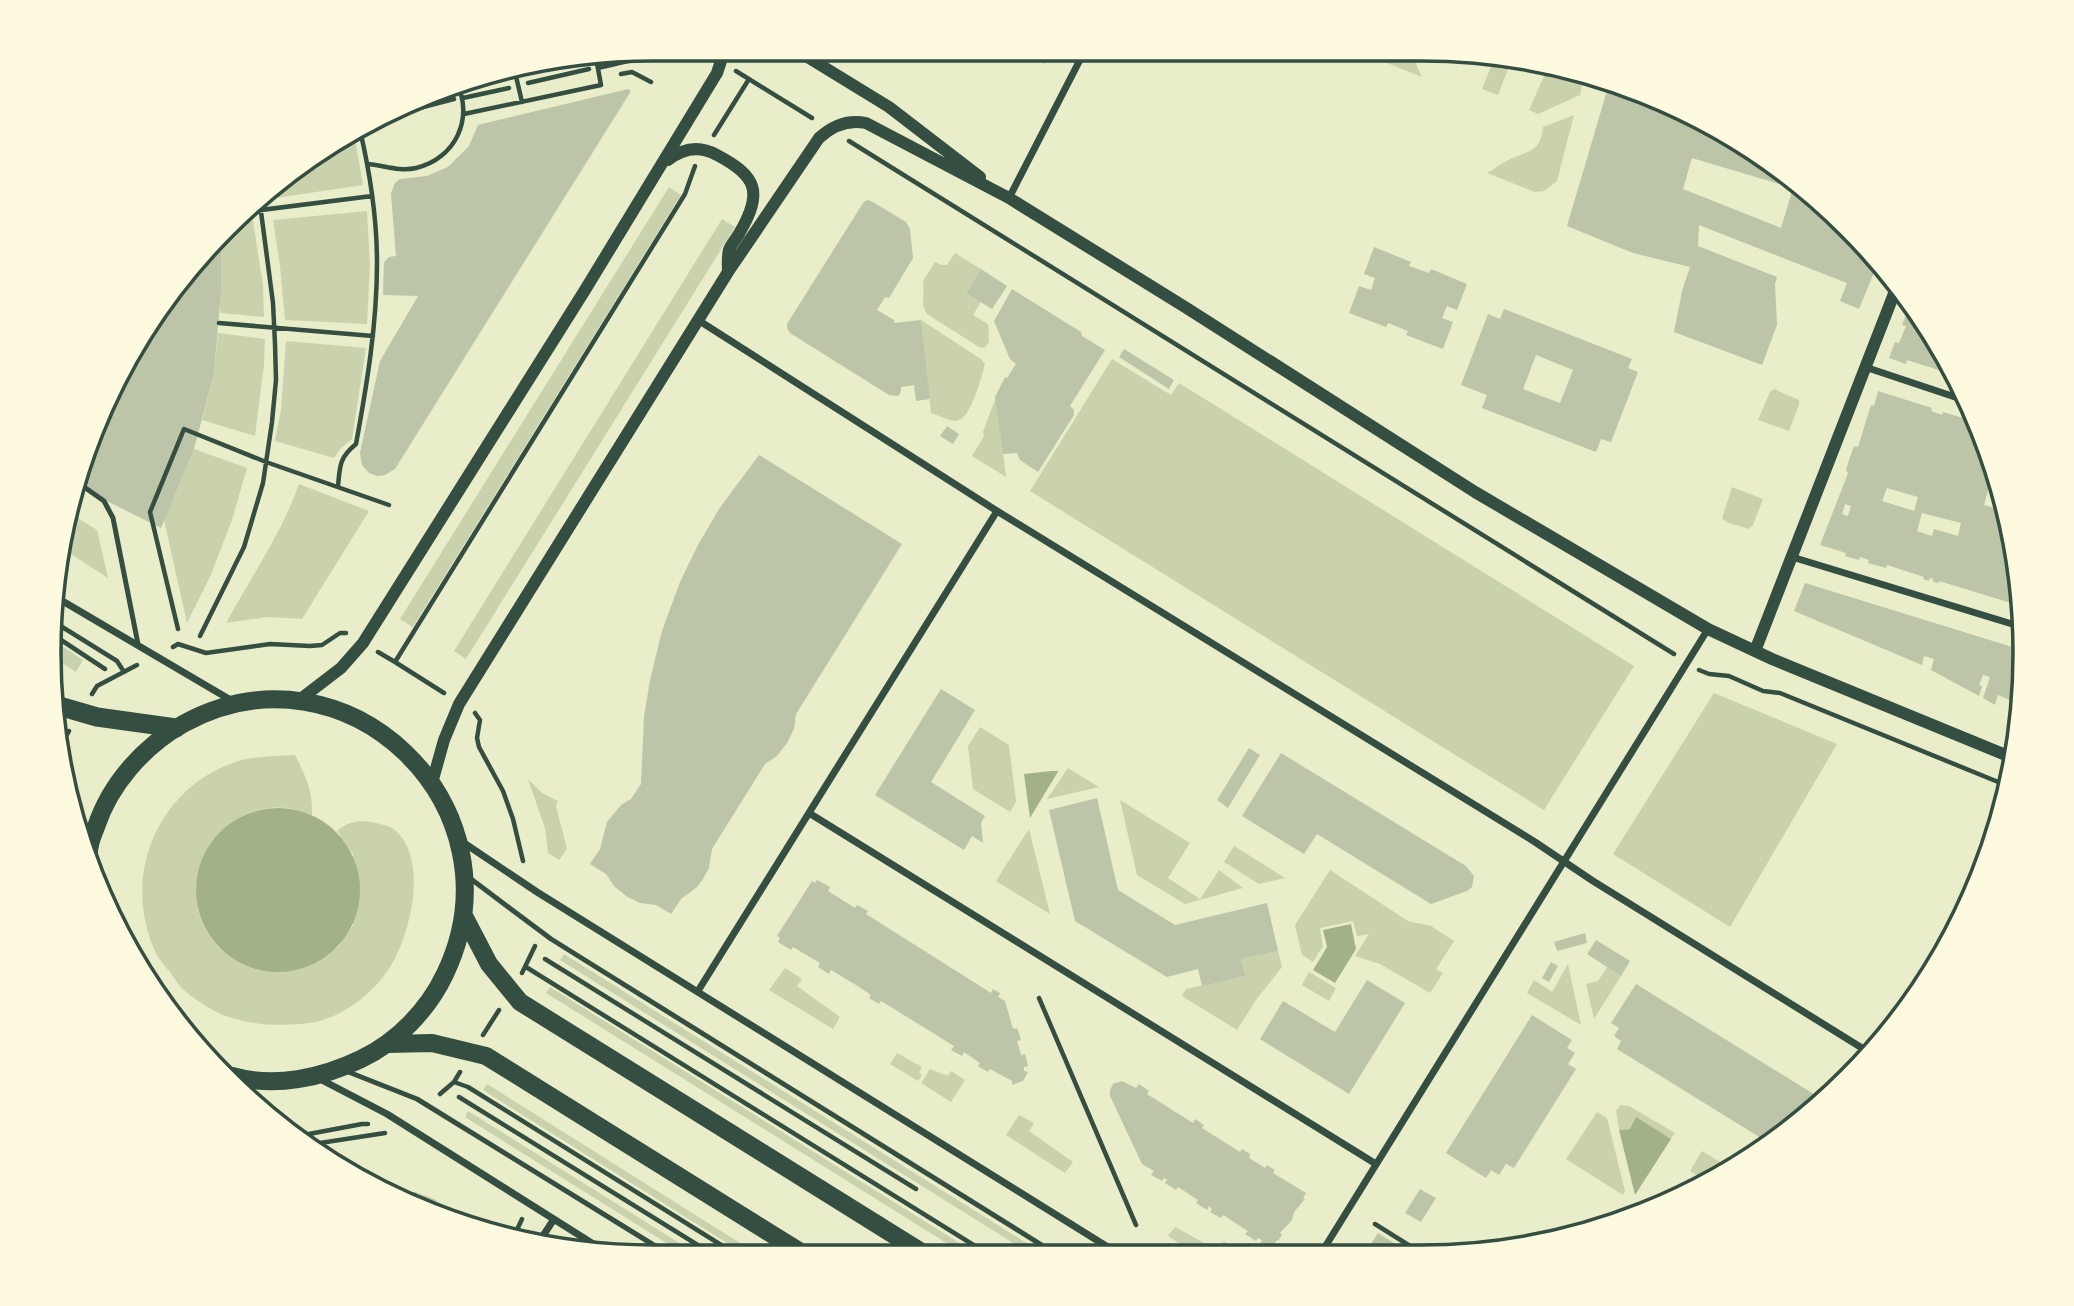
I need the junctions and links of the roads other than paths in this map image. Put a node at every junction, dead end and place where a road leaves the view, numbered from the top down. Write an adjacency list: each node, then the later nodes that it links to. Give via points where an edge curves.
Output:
1 (720, 61): 4 (street)
2 (814, 61): 5 (street, via 889,107)
3 (1079, 61): 5 (street)
4 (662, 165): 6 (street, via 690,148 705,150 742,170 754,187 755,200 729,250); 19 (street, via 363,643 341,668)
5 (1009, 198): 6 (street, via 856,121 829,129 819,138); 16 (street, via 1475,492)
6 (727, 272): 8 (street)
7 (1893, 297): 9 (street)
8 (698, 320): 12 (street); 24 (street, via 464,696 444,740)
9 (1865, 367): 10 (street); 13 (street)
10 (1955, 397)
11 (85, 488): 17 (lane, via 104,501 113,518)
12 (997, 511): 25 (street); 28 (street)
13 (1792, 557): 15 (street); 18 (street)
14 (64, 602): 17 (street)
15 (2012, 624)
16 (1708, 629): 18 (street); 28 (street)
17 (138, 644): 20 (street)
18 (1755, 651): 23 (street)
19 (298, 701): 20 (main road); 24 (main road, via 347,714 379,731 404,750)
20 (237, 704): 22 (main road)
21 (64, 708): 22 (highway)
22 (176, 728): 26 (main road, via 135,761 113,791)
23 (2004, 754)
24 (432, 783): 27 (main road)
25 (809, 813): 31 (street); 37 (street)
26 (91, 838)
27 (458, 840): 29 (main road); 31 (street)
28 (1564, 860): 33 (street); 37 (street)
29 (465, 875): 30 (main road); 44 (lane, via 551,939)
30 (464, 916): 32 (main road, via 439,987 421,1012); 43 (main road, via 489,964 520,1002)
31 (698, 992): 45 (street)
32 (387, 1044): 34 (main road); 42 (main road, via 432,1043 486,1056)
33 (1861, 1048)
34 (340, 1069): 35 (main road); 41 (lane, via 417,1099)
35 (314, 1076): 36 (main road, via 276,1081); 38 (street, via 387,1114)
36 (241, 1077)
37 (1376, 1164): 46 (street)
38 (554, 1219): 39 (street); 40 (street)
39 (544, 1234)
40 (589, 1241)
41 (654, 1245)
42 (789, 1245)
43 (910, 1245)
44 (1042, 1245)
45 (1105, 1245)
46 (1326, 1245)

